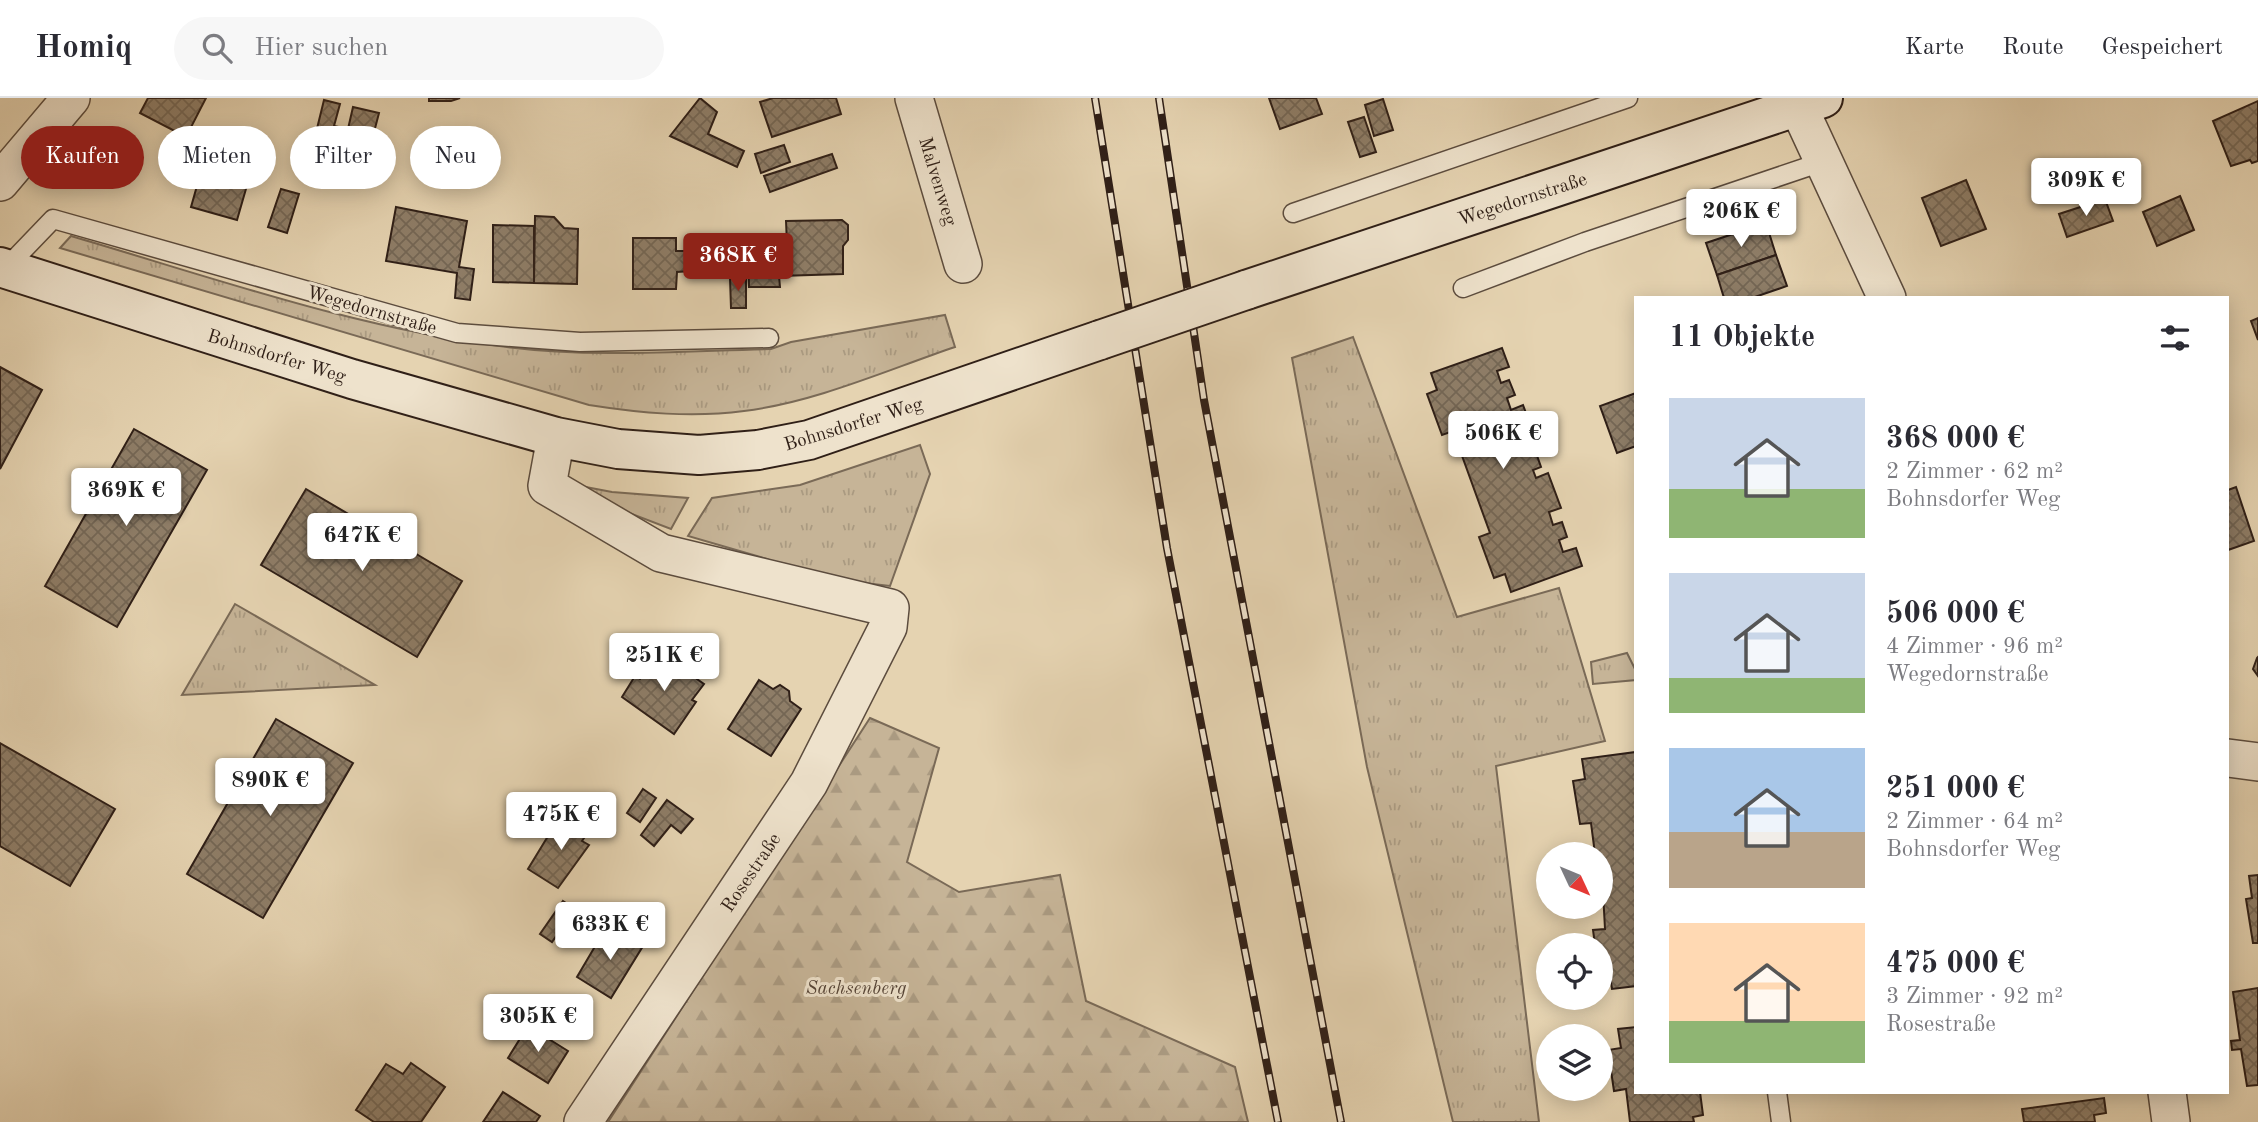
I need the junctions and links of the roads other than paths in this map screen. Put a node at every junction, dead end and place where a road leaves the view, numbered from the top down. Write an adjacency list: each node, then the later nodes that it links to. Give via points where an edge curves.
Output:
1 (71, 98): 6 (street)
2 (914, 98): 8 (street, Malvenweg)
3 (1628, 98): 7 (lane)
4 (1805, 101): 5 (street); 13 (street, Wegedornstraße, bridge)
5 (1822, 162): 10 (lane); 11 (street)
6 (0, 182)
7 (1293, 213)
8 (963, 264)
9 (3, 268): 12 (lane, Wegedornstraße, via 53,219 457,333 580,342); 14 (street, Bohnsdorfer Weg, via 352,379)
10 (1462, 288)
11 (1886, 296)
12 (769, 338)
13 (1100, 340): 14 (street, Bohnsdorfer Weg, via 809,440 758,450 699,455 618,449)
14 (556, 437): 19 (street, Rosestraße, via 547,486 661,553 890,608 888,627 809,783)
15 (2229, 758): 16 (street)
16 (2258, 762)
17 (1777, 1094): 20 (lane)
18 (2166, 1094): 21 (street)
19 (583, 1122)
20 (1781, 1122)
21 (2171, 1122)

